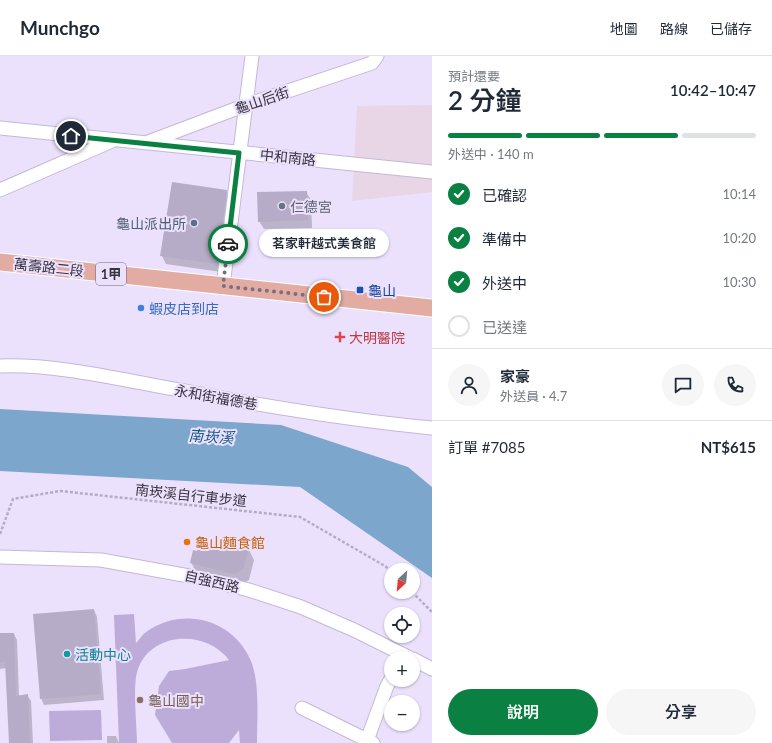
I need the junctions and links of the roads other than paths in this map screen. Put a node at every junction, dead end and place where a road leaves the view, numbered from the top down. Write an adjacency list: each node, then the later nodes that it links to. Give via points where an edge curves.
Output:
1 (252, 56): 3 (street)
2 (377, 56): 3 (street, 龜山后街, via 372,63)
3 (246, 105): 6 (street, 龜山后街); 7 (street)
4 (0, 128): 5 (street, 中和南路)
5 (114, 140): 6 (street, 中和南路); 9 (street)
6 (146, 142): 7 (street, 中和南路)
7 (239, 153): 8 (street, 中和南路); 11 (street)
8 (432, 172)
9 (0, 190)
10 (0, 262): 11 (main road, 萬壽路二段 / 1甲)
11 (223, 286): 12 (main road, 萬壽路二段 / 1甲)
12 (432, 308)
13 (0, 366): 14 (street, 永和街福德巷, via 62,369 250,403)
14 (432, 428)
15 (0, 557): 16 (street, 自強西路, via 101,560 200,578 250,590 301,607)
16 (394, 651)
17 (420, 664): 18 (street, 自強西路)
18 (432, 669)
19 (388, 687): 21 (street)
20 (302, 708): 21 (street)
21 (369, 742)

